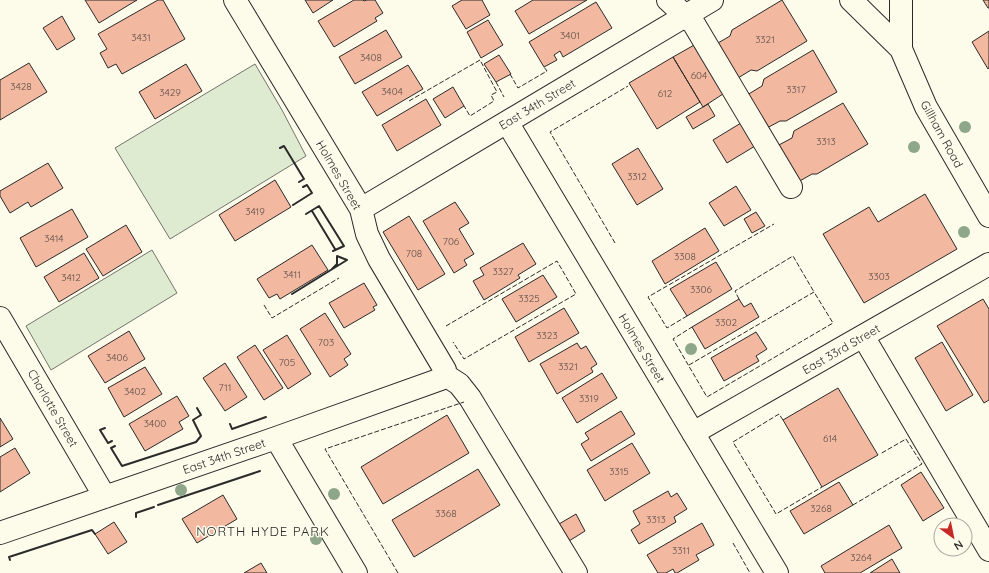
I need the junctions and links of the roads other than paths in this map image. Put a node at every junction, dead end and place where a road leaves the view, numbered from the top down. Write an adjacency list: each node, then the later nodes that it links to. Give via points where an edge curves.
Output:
1 (235, 0): 10 (street, Holmes Street)
2 (668, 0): 6 (street)
3 (712, 0): 6 (street, East 34th Street)
4 (851, 0): 7 (street, Gillham Road)
5 (901, 0): 7 (street, Gillham Road)
6 (686, 16): 8 (street, East 34th Street); 9 (street, via 694,24)
7 (901, 49): 11 (street, Gillham Road, via 926,107)
8 (507, 122): 10 (street, East 34th Street); 16 (street, Holmes Street)
9 (791, 187)
10 (361, 208): 15 (street, Holmes Street, via 367,234 379,259 445,370)
11 (989, 216)
12 (989, 264): 14 (street, East 33rd Street)
13 (0, 318): 18 (street, Charlotte Street)
14 (862, 336): 16 (street, East 33rd Street); 20 (street)
15 (445, 375): 17 (street, East 34th Street, via 441,379); 22 (street, via 459,384 470,398)
16 (693, 433): 23 (street, Holmes Street)
17 (276, 438): 18 (street, East 34th Street); 21 (street)
18 (105, 497): 19 (street, East 34th Street)
19 (0, 533)
20 (989, 550)
21 (356, 573)
22 (576, 573)
23 (777, 573)

